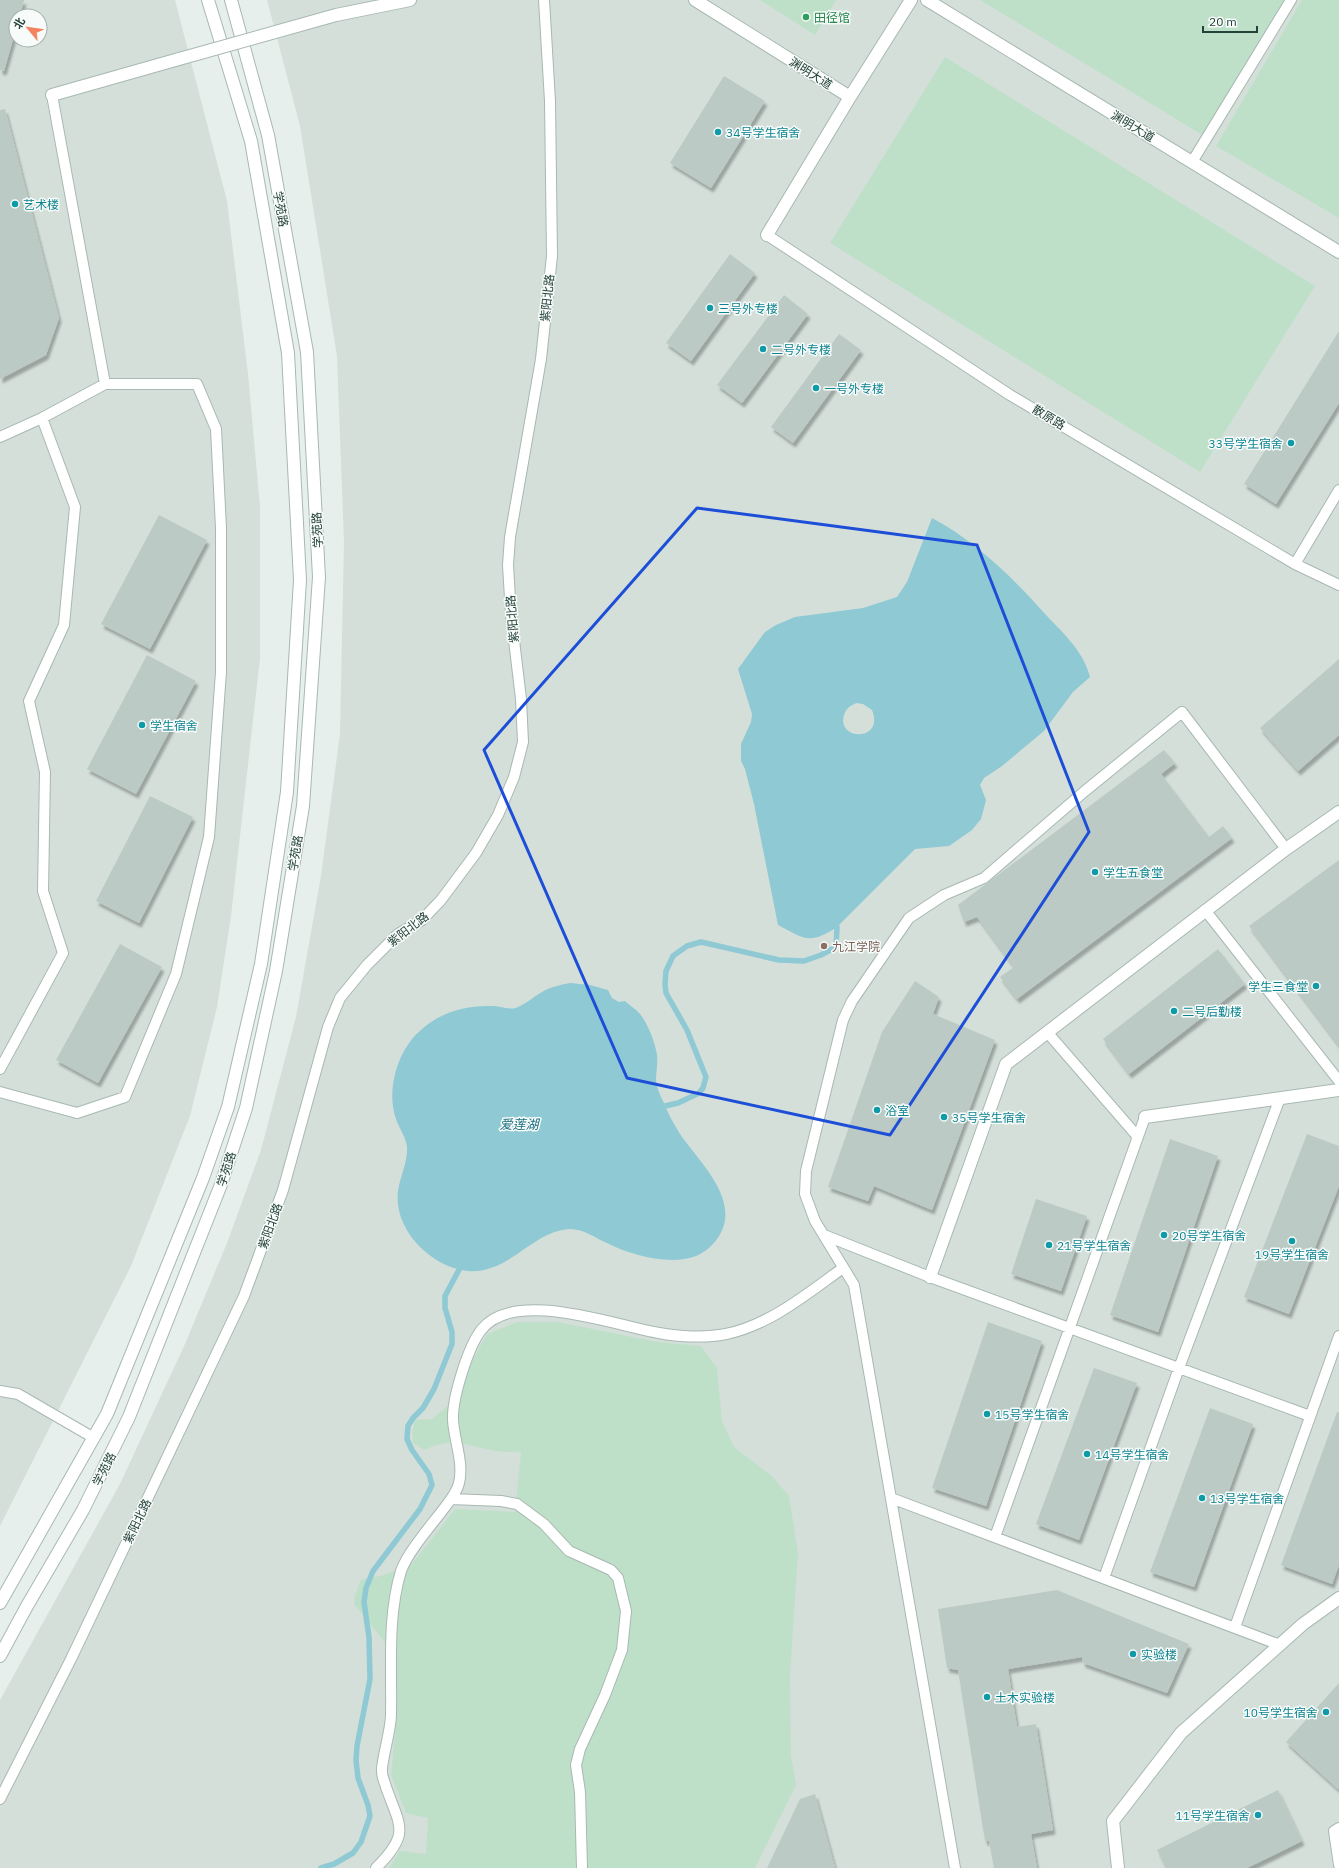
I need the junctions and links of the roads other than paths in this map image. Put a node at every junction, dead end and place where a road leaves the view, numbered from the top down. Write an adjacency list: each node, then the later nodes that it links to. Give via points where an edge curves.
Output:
1 (208, 0): 39 (street, 学苑路, via 250,141 288,352 300,580 287,792 261,964 228,1108 204,1178 107,1414)
2 (231, 0): 48 (street, 学苑路, via 268,135 307,352 319,577 303,806 274,978 246,1108 220,1187 129,1417 83,1510)
3 (410, 0): 9 (street, bridge, via 336,15)
4 (544, 0): 49 (lane, 紫阳北路, via 550,101 552,256 541,359 510,537 508,565 511,615 521,699 523,742 514,777 498,815 476,853 442,900 422,920 398,934 367,965 340,998 328,1027 283,1190 244,1296 71,1659)
5 (695, 0): 10 (street, 渊明大道)
6 (911, 0): 10 (street)
7 (927, 0): 11 (street, 渊明大道)
8 (1291, 0): 11 (lane)
9 (52, 95): 14 (lane)
10 (850, 97): 12 (street)
11 (1192, 162): 13 (street, 渊明大道)
12 (767, 235): 18 (lane, 散原路, via 1010,394)
13 (1339, 252)
14 (105, 384): 15 (lane); 27 (lane, via 197,384 216,430 221,528 221,672 209,837 176,974 125,1097 77,1113)
15 (42, 418): 16 (lane); 24 (lane, via 75,507 64,625 29,701 45,772 43,891 64,953)
16 (0, 437)
17 (1339, 490): 18 (lane)
18 (1295, 564): 19 (lane, 散原路)
19 (1339, 585)
20 (1339, 812): 21 (street)
21 (1286, 849): 22 (street); 31 (lane, via 1182,712 984,878 944,895 909,918 852,1001 843,1020 806,1171 805,1194 815,1221)
22 (1206, 910): 23 (street); 25 (lane)
23 (1047, 1032): 30 (lane); 33 (street, via 1006,1064)
24 (0, 1069)
25 (1339, 1081)
26 (1339, 1090): 28 (street)
27 (0, 1092)
28 (1280, 1098): 29 (street); 36 (lane)
29 (1145, 1117): 30 (lane)
30 (1138, 1137): 34 (lane)
31 (824, 1235): 32 (lane); 33 (lane)
32 (843, 1268): 40 (lane, via 854,1285); 41 (lane, via 774,1315 747,1328 706,1337 661,1334 566,1312 534,1311 509,1314 493,1320 482,1328 474,1342 456,1397 453,1420 459,1483)
33 (930, 1276): 34 (lane)
34 (1070, 1328): 36 (lane); 42 (lane)
35 (1339, 1338): 38 (lane)
36 (1179, 1368): 38 (lane); 43 (lane)
37 (0, 1391): 39 (lane, via 18,1394)
38 (1310, 1416): 46 (lane)
39 (94, 1438): 45 (street, 学苑路)
40 (891, 1498): 42 (lane); 54 (lane)
41 (451, 1499): 52 (lane, via 409,1556 402,1568 397,1586 392,1616 390,1720 381,1773 400,1825 396,1845); 53 (lane, via 517,1504 544,1524 569,1551 611,1570 618,1578 626,1611 622,1650 580,1749 576,1766 580,1792)
42 (995, 1537): 43 (lane)
43 (1104, 1578): 46 (lane)
44 (1339, 1598): 47 (street, via 1303,1624)
45 (0, 1603)
46 (1234, 1627): 47 (lane)
47 (1280, 1645): 55 (street, via 1181,1733 1113,1821)
48 (0, 1656)
49 (0, 1799)
50 (1339, 1828): 51 (lane, via 1334,1831)
51 (1339, 1865)
52 (376, 1868)
53 (582, 1868)
54 (955, 1868)
55 (1118, 1868)

